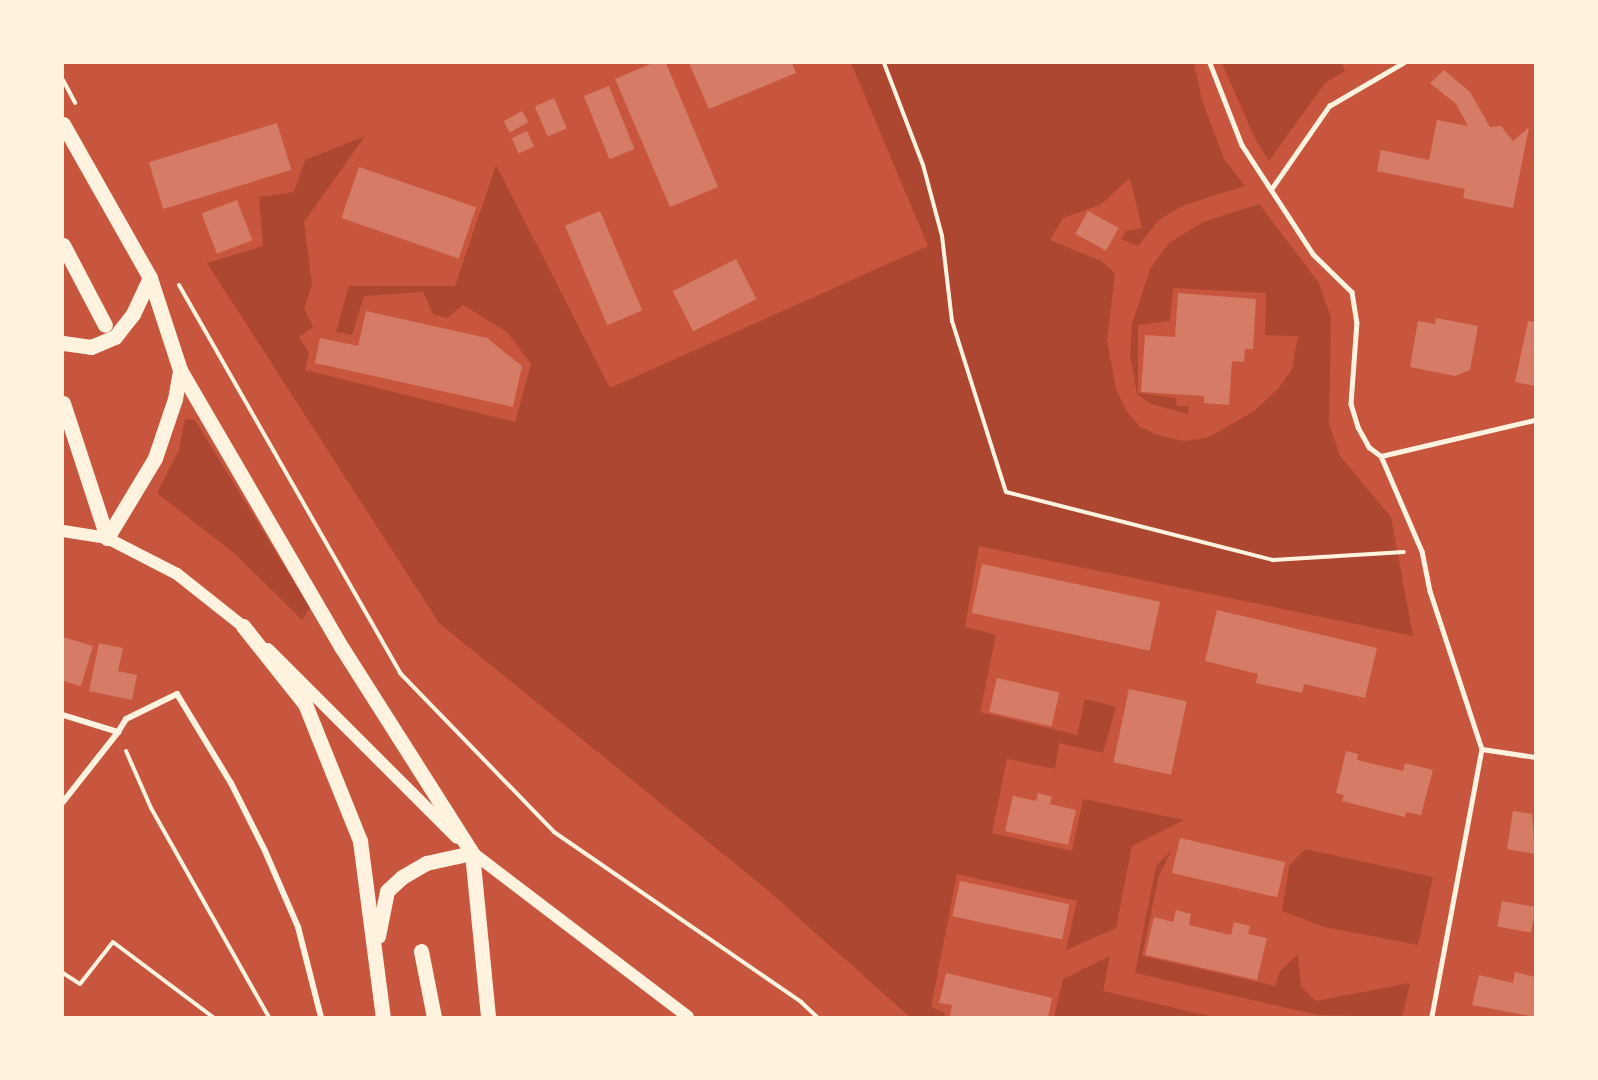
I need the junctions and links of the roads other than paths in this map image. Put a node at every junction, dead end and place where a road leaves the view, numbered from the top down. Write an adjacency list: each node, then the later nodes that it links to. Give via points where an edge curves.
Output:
1 (1210, 63): 4 (lane, via 1242,145)
2 (1403, 63): 4 (lane, via 1329,106)
3 (63, 124): 6 (main road)
4 (1272, 188): 12 (lane, via 1312,254 1352,292 1357,322 1351,404 1369,447)
5 (63, 245): 7 (main road)
6 (150, 278): 8 (main road, via 133,314 115,337 91,347); 9 (main road)
7 (105, 326)
8 (63, 343)
9 (180, 370): 14 (main road, via 175,399 155,458); 21 (main road, via 342,648)
10 (63, 403): 14 (main road)
11 (1535, 420): 12 (lane)
12 (1381, 456): 18 (lane, via 1422,551 1430,591)
13 (63, 531): 14 (main road)
14 (107, 538): 15 (main road, via 177,574)
15 (243, 626): 21 (main road); 22 (main road, via 305,704 330,760 360,841)
16 (63, 715): 17 (street)
17 (118, 732): 20 (street); 24 (street, via 126,719 177,694 231,783 265,851 298,927)
18 (1482, 749): 19 (lane); 29 (lane)
19 (1535, 757)
20 (63, 802)
21 (472, 853): 22 (main road, via 426,863 387,891); 27 (main road); 28 (main road)
22 (376, 948): 25 (main road)
23 (421, 951): 26 (main road)
24 (321, 1017)
25 (383, 1017)
26 (434, 1017)
27 (488, 1017)
28 (688, 1017)
29 (1432, 1017)

